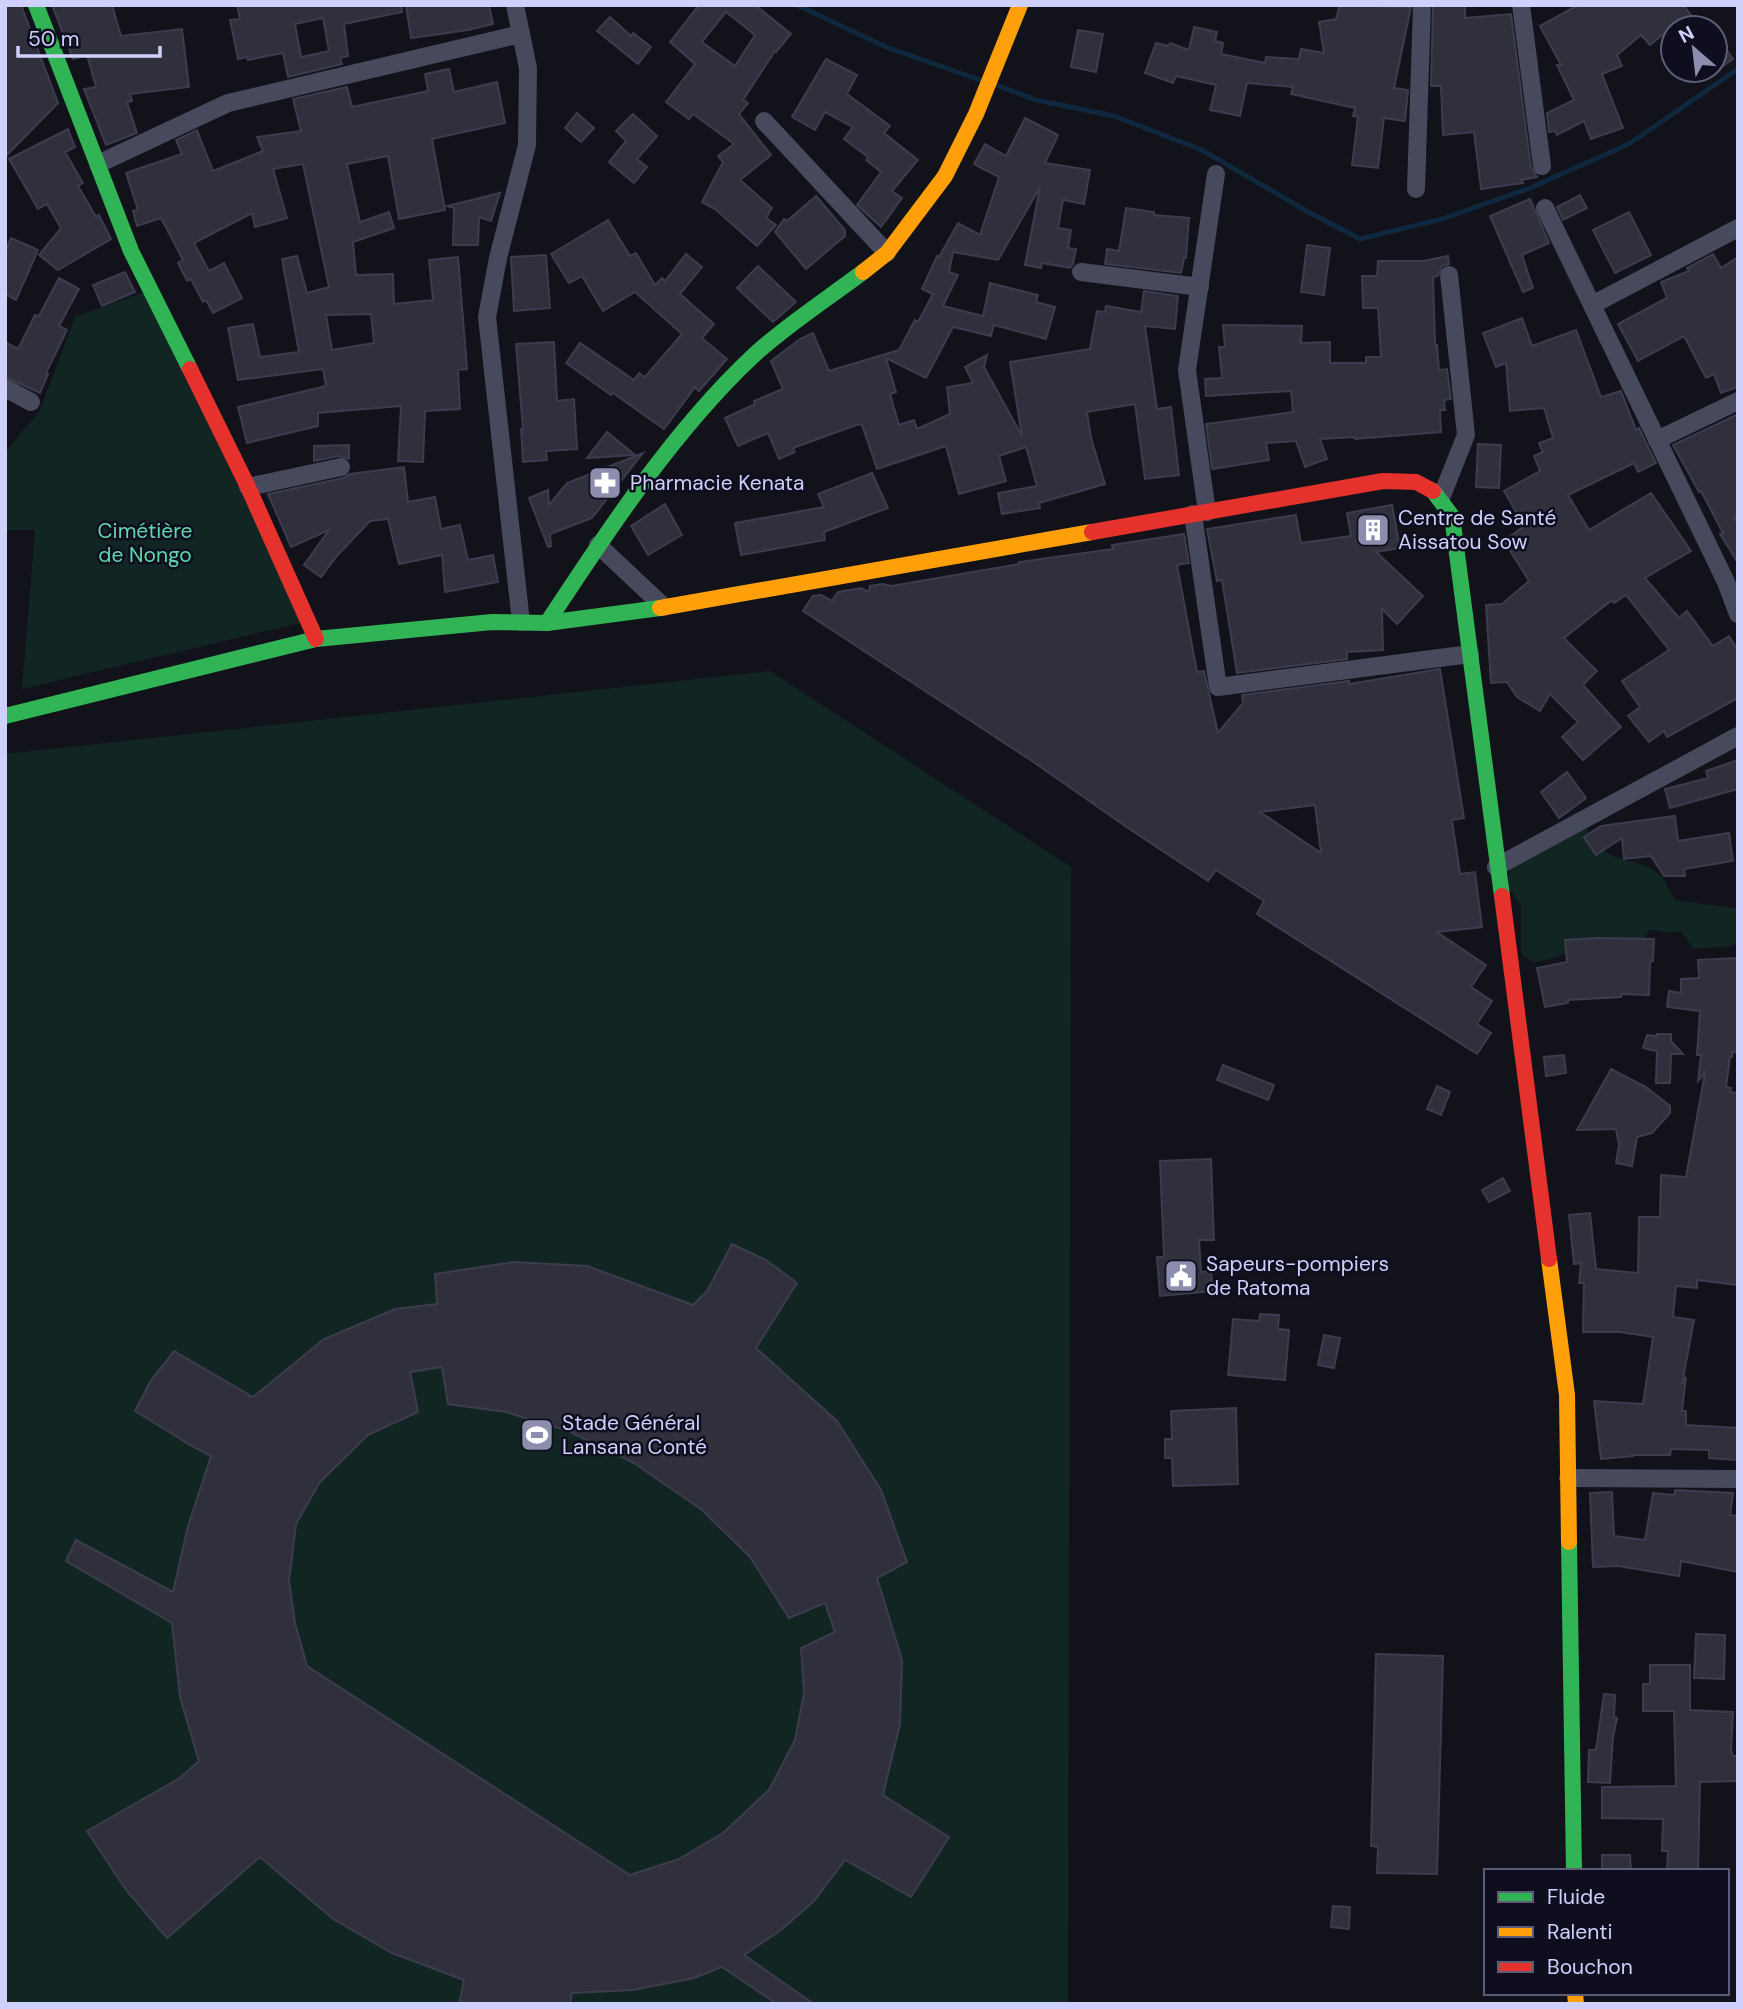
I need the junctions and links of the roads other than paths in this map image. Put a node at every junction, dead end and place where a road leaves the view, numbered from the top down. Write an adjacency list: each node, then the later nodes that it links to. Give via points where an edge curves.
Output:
1 (36, 5): 8 (street)
2 (515, 5): 6 (street)
3 (1020, 5): 14 (street, via 945,176)
4 (1422, 5): 11 (street)
5 (1521, 5): 9 (street)
6 (521, 34): 8 (street, via 228,103); 30 (street, via 528,68 527,145 487,317)
7 (764, 121): 14 (street)
8 (98, 164): 24 (street, via 131,251)
9 (1542, 166)
10 (1216, 174): 17 (street)
11 (1416, 189)
12 (1545, 208): 18 (street)
13 (1738, 228): 18 (street)
14 (887, 253): 27 (street, via 753,356 685,429)
15 (1081, 272): 17 (street)
16 (1449, 275): 25 (street, via 1466,435)
17 (1200, 287): 26 (street, via 1187,370)
18 (1592, 305): 22 (street)
19 (5, 388): 21 (street)
20 (1738, 401): 22 (street)
21 (31, 402)
22 (1657, 440): 29 (street)
23 (341, 467): 24 (street)
24 (248, 487): 32 (street)
25 (1441, 498): 26 (street, via 1412,480 1383,481); 33 (street, via 1452,516)
26 (1200, 513): 28 (street); 33 (street, via 1218,687)
27 (598, 545): 28 (street); 31 (street)
28 (664, 607): 31 (street)
29 (1738, 614)
30 (521, 622): 31 (street); 32 (street)
31 (547, 623)
32 (316, 639): 34 (street)
33 (1470, 654): 36 (street)
34 (5, 716)
35 (1738, 736): 36 (street)
36 (1496, 867): 37 (street, via 1567,1395)
37 (1568, 1478): 38 (street); 39 (street)
38 (1738, 1479)
39 (1574, 1869)

